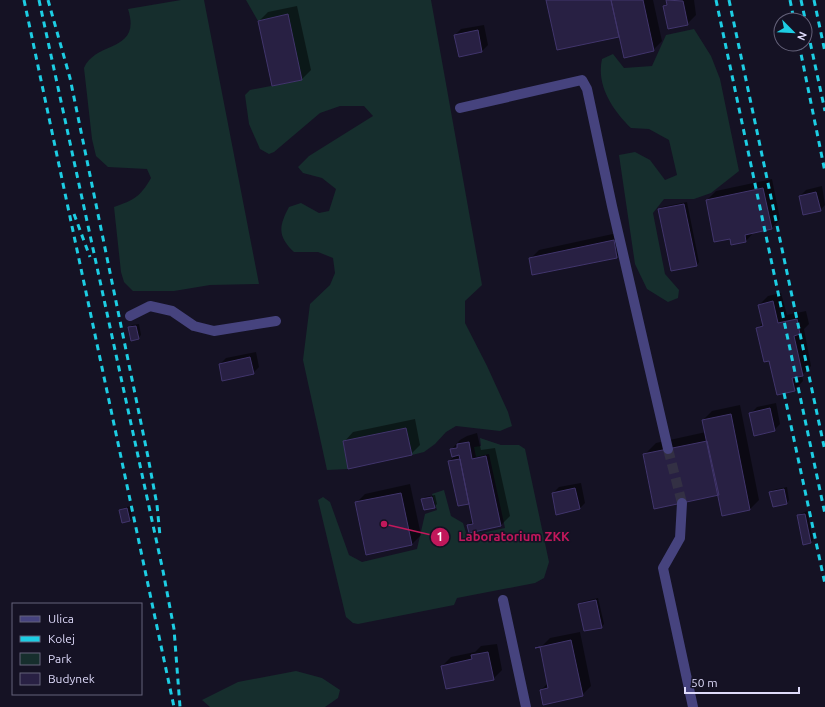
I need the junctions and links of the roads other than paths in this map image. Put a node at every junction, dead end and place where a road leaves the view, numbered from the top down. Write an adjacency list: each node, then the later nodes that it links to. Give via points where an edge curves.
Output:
1 (460, 108): 4 (lane, via 582,80 587,89)
2 (130, 316): 3 (lane, via 150,306 172,311 194,326 214,330)
3 (276, 321)
4 (668, 449)
5 (682, 503): 8 (lane, via 680,538 663,568)
6 (503, 600): 7 (lane)
7 (526, 707)
8 (693, 707)

